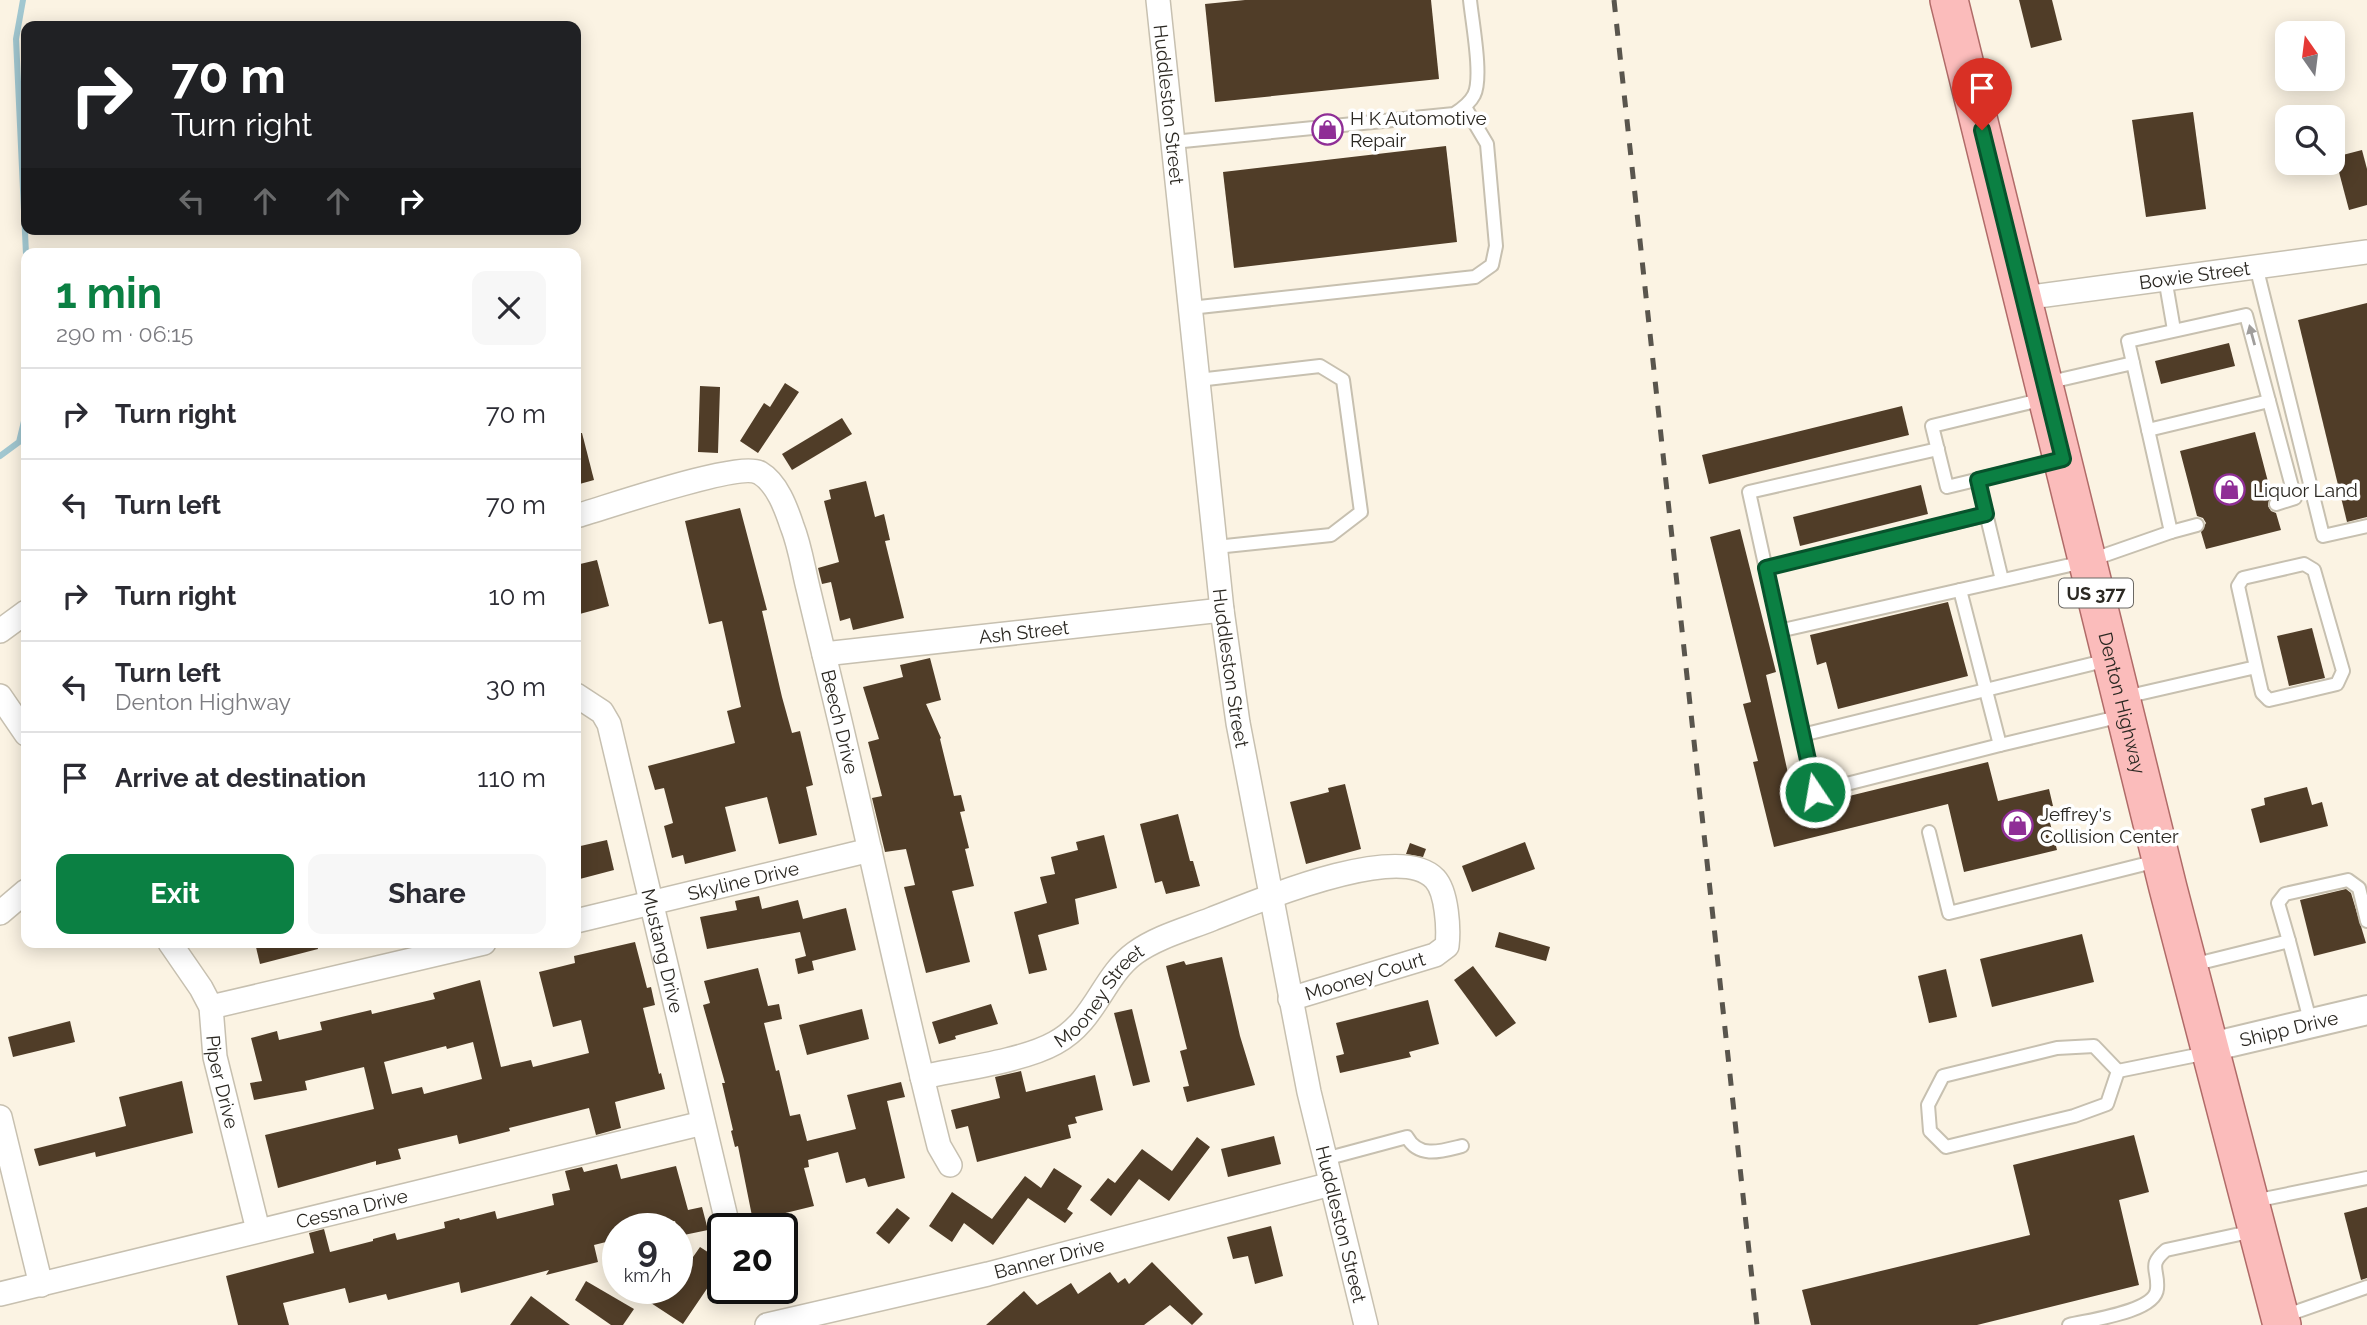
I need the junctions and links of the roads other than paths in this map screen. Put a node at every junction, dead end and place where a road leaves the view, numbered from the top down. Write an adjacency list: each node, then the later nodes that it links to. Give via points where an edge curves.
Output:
1 (1158, 0): 5 (street, Huddleston Street)
2 (1469, 0): 4 (lane, via 1478,76 1476,93)
3 (1949, 0): 9 (main road, Denton Highway / US 377)
4 (1465, 107): 5 (lane, via 1454,114); 10 (lane, via 1487,144 1496,246 1492,265 1484,271 1475,277)
5 (1173, 142): 10 (street, Huddleston Street)
6 (2365, 255): 7 (street, Bowie Street)
7 (2256, 266): 8 (street, Bowie Street); 24 (lane, via 2323,536)
8 (2165, 278): 9 (street, Bowie Street); 11 (lane)
9 (2023, 298): 14 (main road, Denton Highway / US 377)
10 (1190, 308): 13 (street, Huddleston Street)
11 (2174, 330): 12 (lane, via 2128,341); 15 (lane, one-way to 11, via 2246,315)
12 (2133, 363): 14 (lane); 16 (lane)
13 (1198, 380): 26 (street, Huddleston Street); 26 (lane, via 1320,366 1343,380 1361,512 1331,535)
14 (2046, 391): 17 (lane, via 1932,426); 18 (main road, Denton Highway / US 377)
15 (2269, 401): 16 (lane); 20 (lane, via 2295,498)
16 (2148, 430): 25 (lane)
17 (1938, 449): 19 (lane, via 1947,488); 28 (lane, via 1749,492)
18 (2063, 459): 19 (lane); 27 (main road, Denton Highway / US 377)
19 (1978, 480): 21 (lane)
20 (2276, 504)
21 (1986, 514): 28 (lane); 29 (lane)
22 (581, 515): 35 (street, Beech Drive, via 700,479 757,471 768,478 782,499 793,529)
23 (2197, 525): 25 (lane)
24 (2367, 526)
25 (2171, 532): 27 (lane)
26 (1216, 547): 31 (street, Huddleston Street)
27 (2088, 561): 29 (lane); 36 (main road, Denton Highway / US 377)
28 (1766, 568): 34 (lane)
29 (2002, 580): 30 (lane)
30 (1960, 590): 34 (lane); 38 (lane)
31 (1222, 610): 35 (street, Ash Street); 49 (street, Huddleston Street)
32 (21, 616): 33 (street)
33 (0, 631)
34 (1779, 631): 43 (lane)
35 (824, 654): 46 (street, Beech Drive)
36 (2112, 659): 38 (lane); 41 (main road, Denton Highway / US 377)
37 (2256, 667): 37 (lane, via 2238,586 2243,578 2304,564 2314,570 2343,671 2337,684 2269,700 2262,693); 41 (lane)
38 (1986, 690): 43 (lane); 44 (lane)
39 (0, 696): 42 (street)
40 (581, 698): 50 (street, Mustang Drive, via 602,712 609,724)
41 (2123, 706): 44 (lane); 47 (main road, Denton Highway / US 377)
42 (21, 727)
43 (1802, 735): 44 (lane, via 1815,792)
44 (2000, 746)
45 (1929, 832): 47 (lane, via 1949,913)
46 (870, 850): 50 (street, Skyline Drive); 64 (street, Beech Drive)
47 (2161, 860): 57 (main road, Denton Highway / US 377)
48 (21, 895): 51 (street)
49 (1270, 896): 58 (street, Huddleston Street); 58 (street, Mooney Court, via 1340,873 1396,867 1418,870 1435,879 1449,928 1447,946 1435,955); 64 (street, Mooney Street, via 1134,953 1072,1032 1054,1044)
50 (651, 903): 52 (street, Skyline Drive); 66 (street, Mustang Drive)
51 (0, 912)
52 (581, 920)
53 (2367, 921): 54 (lane, via 2359,888 2348,880 2285,894 2278,903)
54 (2289, 941): 57 (lane); 61 (lane)
55 (173, 948): 59 (street, Piper Drive)
56 (463, 948): 59 (street)
57 (2189, 965): 62 (main road, Denton Highway / US 377)
58 (1290, 999): 68 (street, Huddleston Street)
59 (211, 1007): 74 (street, Piper Drive, via 215,1057)
60 (2367, 1010): 61 (street, Shipp Drive)
61 (2311, 1024): 62 (street, Shipp Drive)
62 (2211, 1050): 63 (lane); 73 (main road, Denton Highway / US 377)
63 (2118, 1071): 63 (lane, via 2107,1104 2074,1116 1946,1147 1930,1131 1928,1105 1943,1076 2057,1048 2094,1046)
64 (922, 1077): 69 (street, Beech Drive, via 939,1146)
65 (0, 1117): 75 (street)
66 (703, 1123): 72 (street, Mustang Drive); 74 (street, Cessna Drive)
67 (1462, 1146): 68 (lane, via 1431,1153 1407,1137)
68 (1325, 1158): 71 (street, Huddleston Street)
69 (950, 1165)
70 (2367, 1178): 73 (lane)
71 (1331, 1184): 79 (street, Banner Drive, via 988,1274); 80 (street, Huddleston Street)
72 (725, 1213)
73 (2254, 1216): 78 (main road, Denton Highway / US 377); 81 (lane, via 2158,1256 2153,1265 2157,1291 2140,1308)
74 (258, 1230): 75 (street, Cessna Drive)
75 (41, 1285): 77 (street, Cessna Drive)
76 (2367, 1287): 78 (lane)
77 (0, 1294)
78 (2281, 1321)
79 (766, 1325)
80 (1366, 1325)
81 (2069, 1325)

